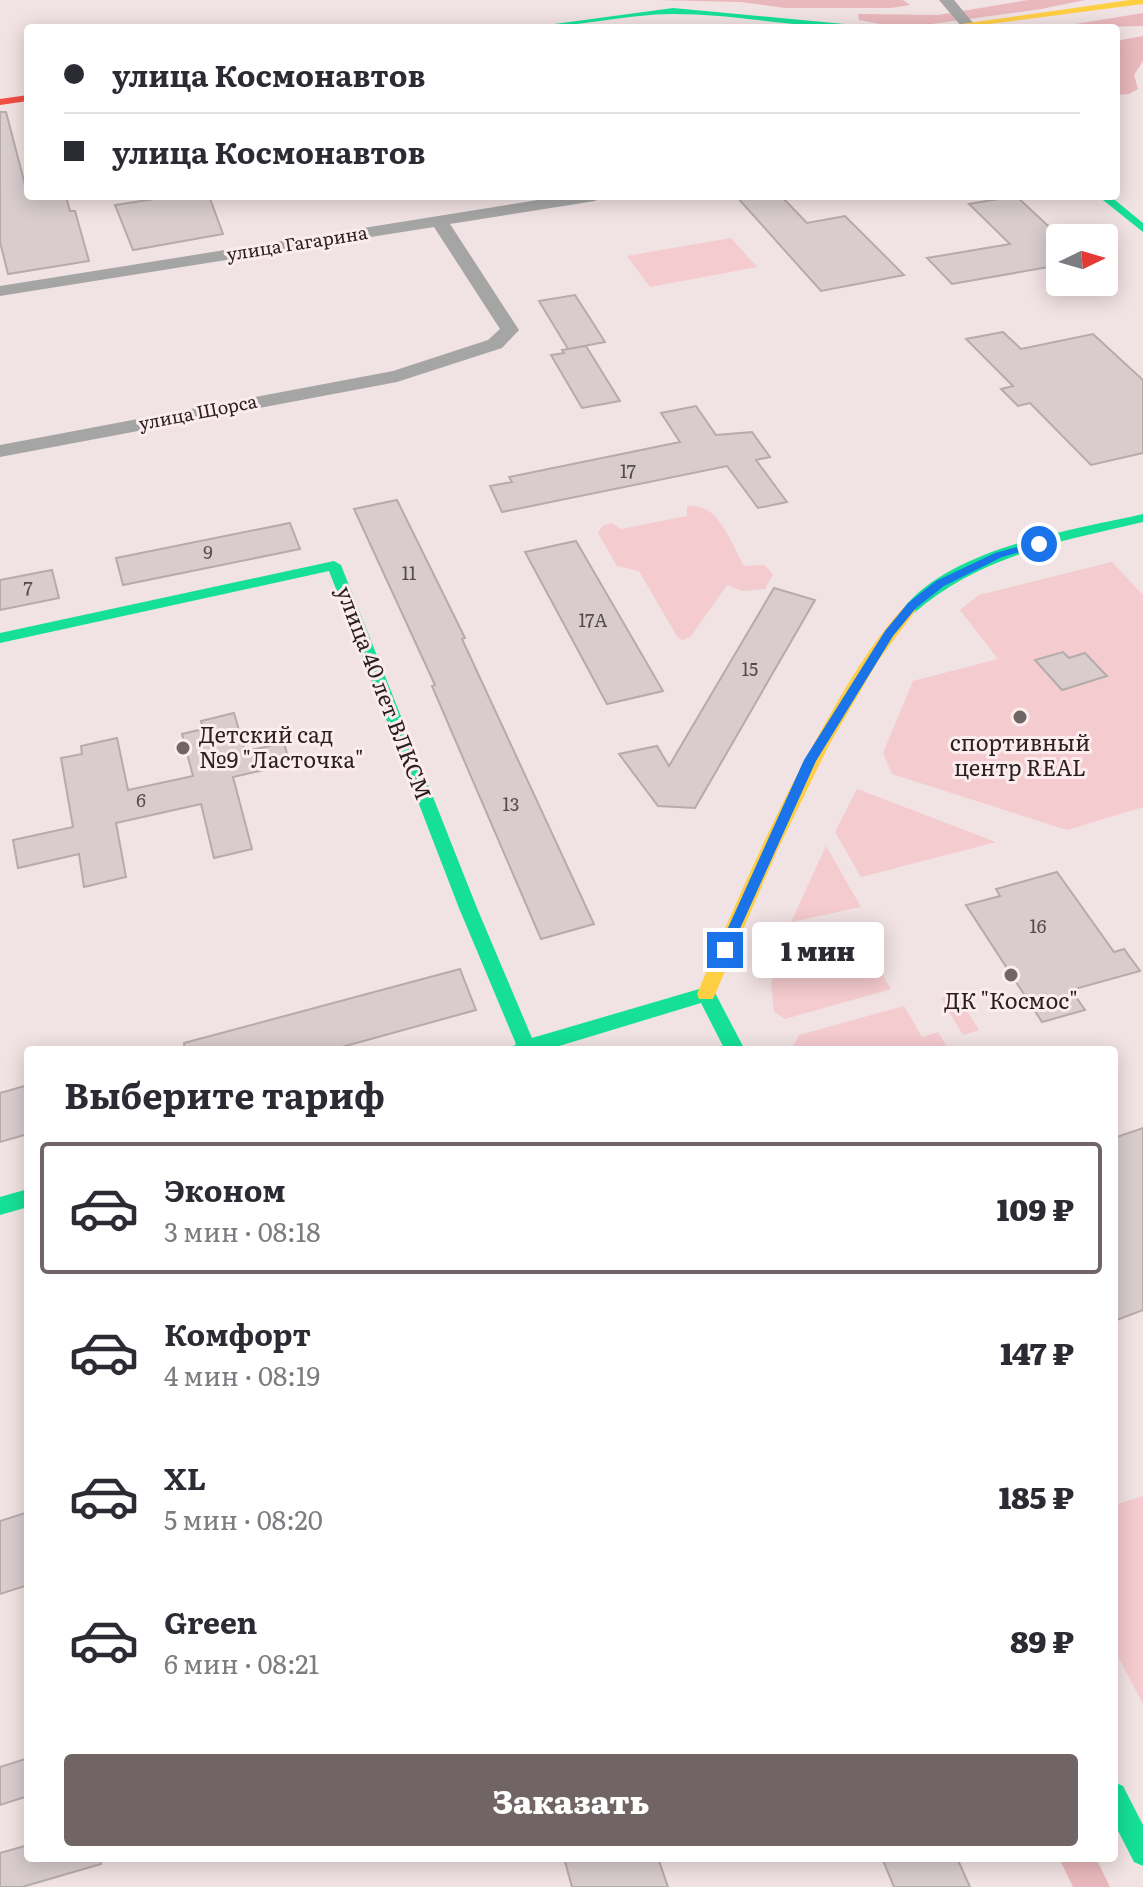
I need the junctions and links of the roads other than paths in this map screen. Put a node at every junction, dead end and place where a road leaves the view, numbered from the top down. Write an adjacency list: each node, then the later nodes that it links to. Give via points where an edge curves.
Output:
1 (946, 0): 5 (street)
2 (1143, 1): 5 (street)
3 (574, 24): 4 (street, via 673,11)
4 (812, 24)
5 (967, 24)
6 (24, 99): 7 (street)
7 (0, 102)
8 (570, 200): 10 (street, улица Гагарина)
9 (1108, 200): 11 (street)
10 (439, 221): 12 (street, улица Гагарина); 13 (street, улица Щорса, via 510,330 495,344 397,376)
11 (1143, 229)
12 (0, 291)
13 (0, 451)
14 (1143, 518): 16 (street, via 999,555 940,584 912,606 865,669 810,760)
15 (0, 638): 17 (street, улица 40 лет ВЛКСМ, via 334,565)
16 (706, 994): 18 (street); 19 (street)
17 (522, 1046)
18 (533, 1046)
19 (733, 1046)
20 (24, 1199): 21 (street)
21 (0, 1206)
22 (1118, 1803): 23 (street)
23 (1143, 1853)

